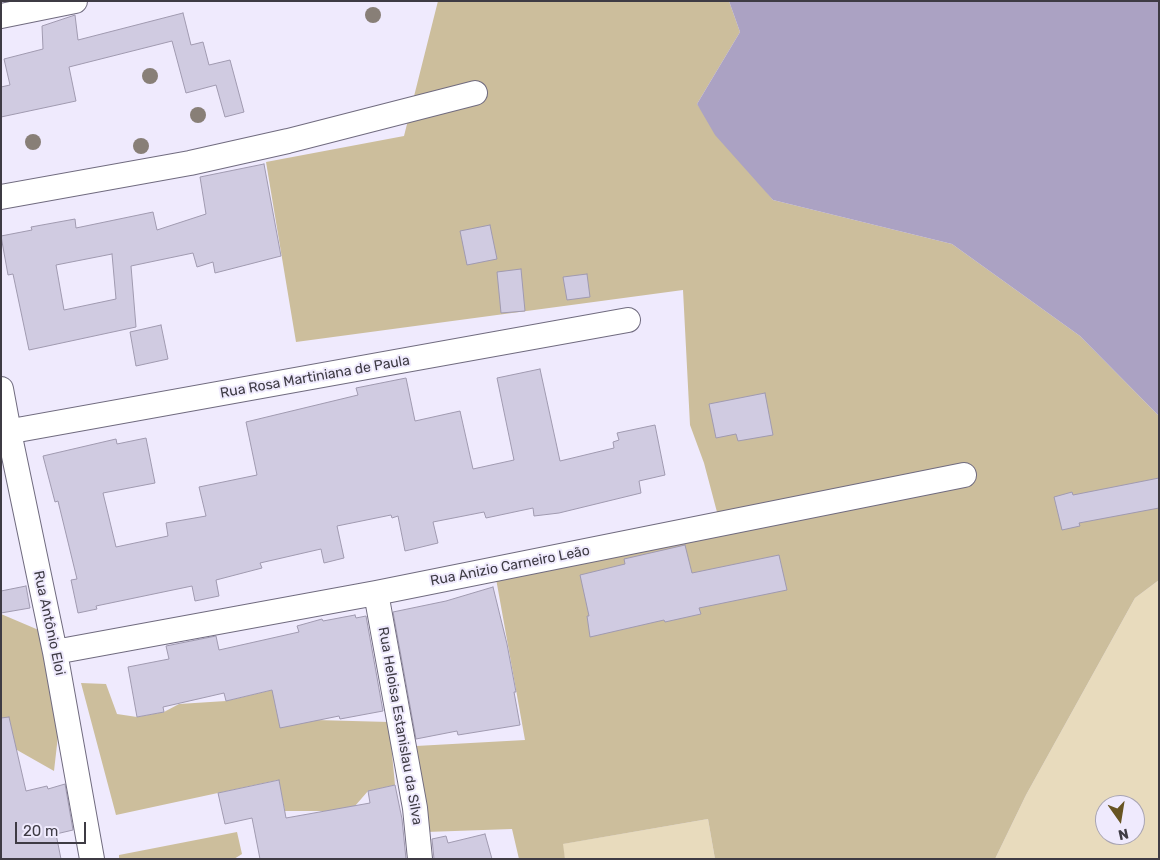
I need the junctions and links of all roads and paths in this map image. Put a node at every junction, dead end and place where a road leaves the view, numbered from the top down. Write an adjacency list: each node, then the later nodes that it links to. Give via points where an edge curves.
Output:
1 (74, 1): 2 (street)
2 (1, 16)
3 (475, 93): 4 (street, via 190,163)
4 (1, 197)
5 (628, 320): 7 (street, Rua Rosa Martiniana de Paula)
6 (1, 389): 7 (street, Rua Antônio Eloi)
7 (5, 432): 10 (street, Rua Antônio Eloi)
8 (964, 475): 9 (street, Rua Anizio Carneiro Leão)
9 (376, 593): 10 (street, Rua Anizio Carneiro Leão); 12 (street, Rua Heloisa Estanislau da Silva, via 415,808)
10 (55, 652): 11 (street, Rua Antônio Eloi)
11 (92, 859)
12 (420, 859)

